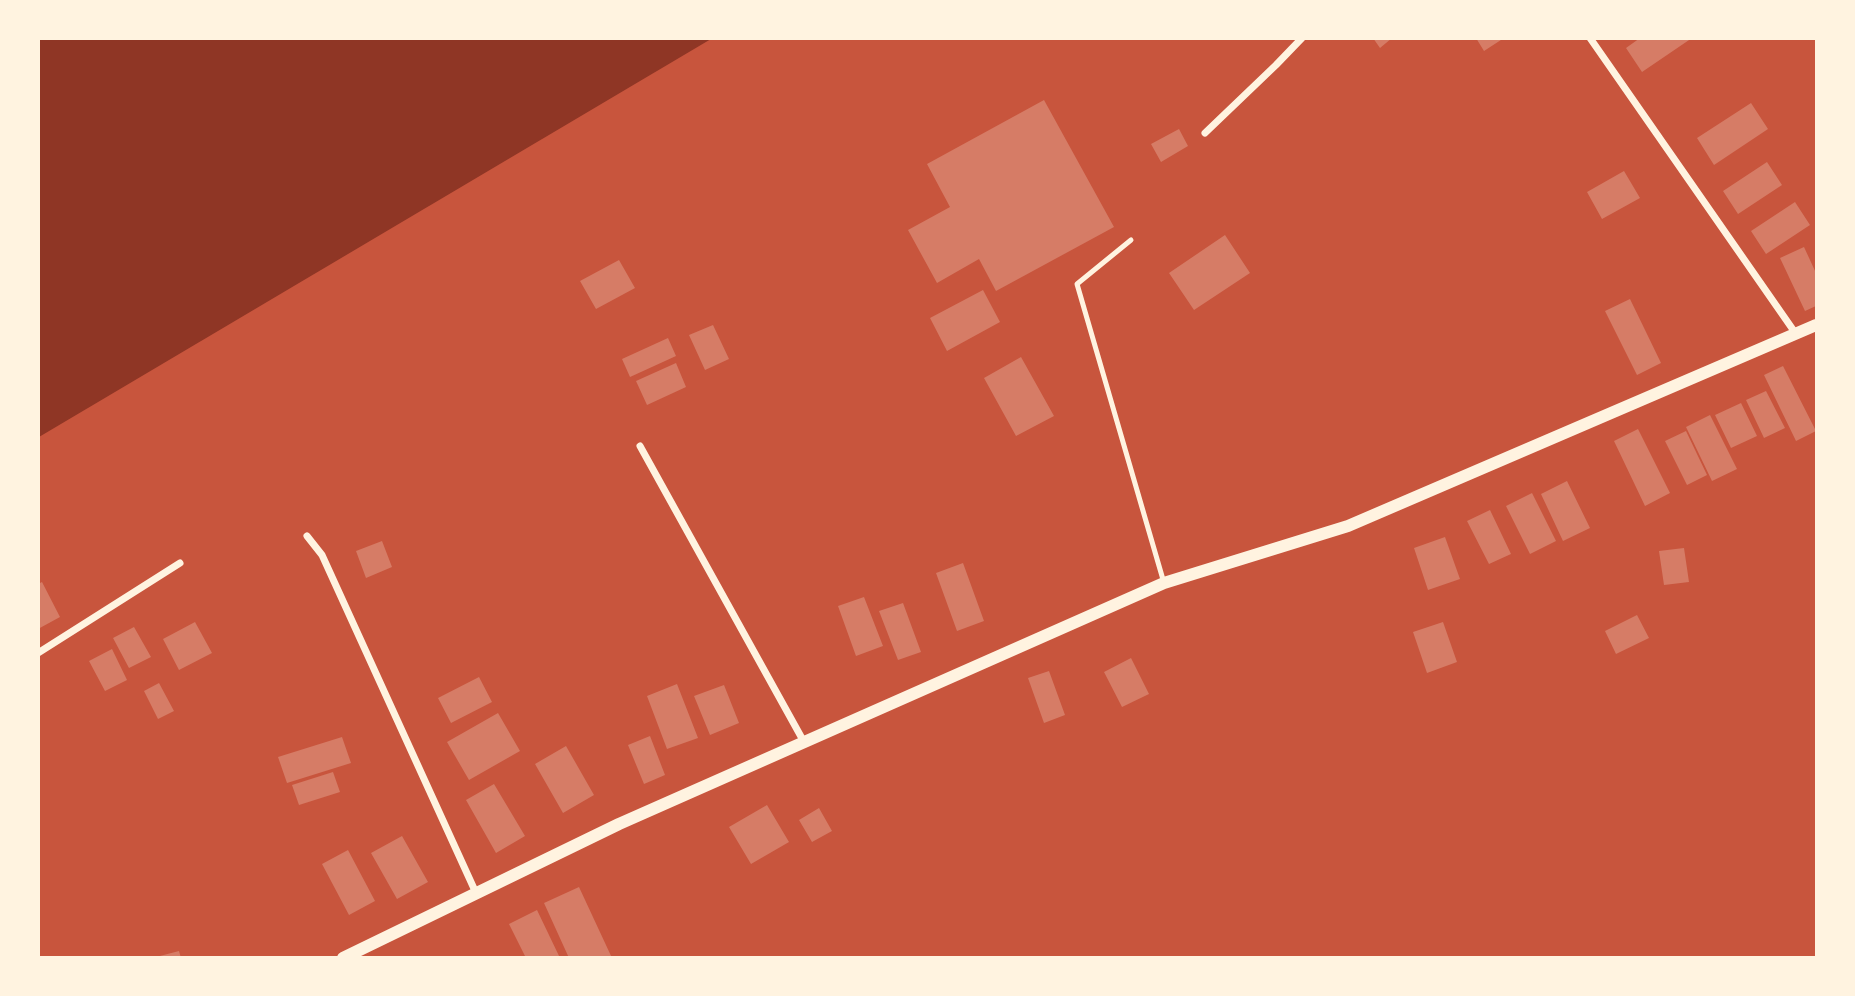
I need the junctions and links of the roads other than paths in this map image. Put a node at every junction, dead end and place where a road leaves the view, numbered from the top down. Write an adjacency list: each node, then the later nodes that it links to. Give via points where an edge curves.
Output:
1 (1302, 38): 3 (street)
2 (1590, 38): 6 (street)
3 (1205, 133)
4 (1131, 240): 10 (lane, via 1077,285)
5 (1816, 325): 6 (street)
6 (1796, 334): 10 (street, via 1348,526)
7 (640, 446): 12 (street)
8 (307, 536): 13 (street, via 322,555)
9 (180, 563): 11 (street)
10 (1164, 583): 12 (street)
11 (38, 653)
12 (804, 742): 13 (street)
13 (477, 893): 14 (street)
14 (343, 957)

